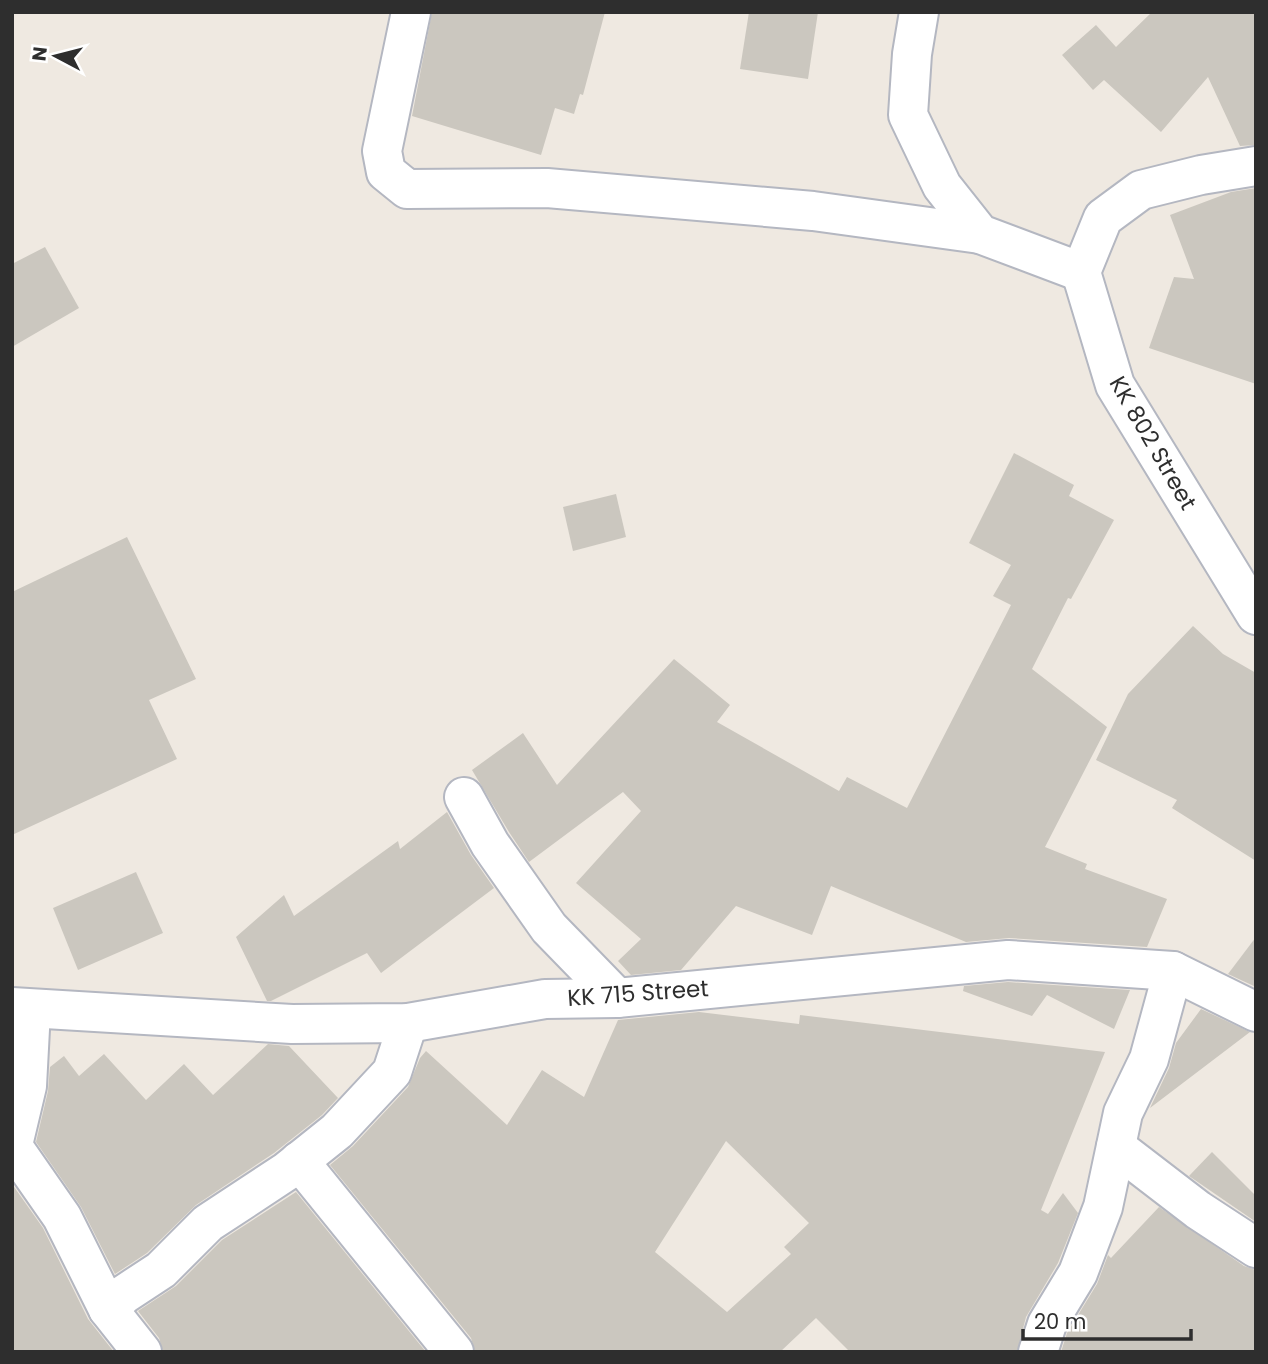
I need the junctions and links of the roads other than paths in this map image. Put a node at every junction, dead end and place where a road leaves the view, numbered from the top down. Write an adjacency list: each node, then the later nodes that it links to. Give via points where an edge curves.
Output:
1 (411, 12): 4 (street, via 382,151 386,172 407,189 547,188 813,211)
2 (919, 12): 4 (street, via 908,115 942,186)
3 (1256, 166): 5 (street, via 1141,190 1103,218)
4 (980, 234): 5 (street)
5 (1081, 272): 6 (street, KK 802 Street, via 1115,385)
6 (1256, 615)
7 (464, 797): 9 (street, via 490,844 549,928)
8 (1173, 971): 9 (street, KK 715 Street, via 1008,960); 11 (street, KK 715 Street); 13 (street, via 1149,1059 1122,1113)
9 (617, 998): 12 (street, KK 715 Street, via 545,999)
10 (21, 1009): 12 (street, KK 715 Street, via 292,1024); 14 (street, via 27,1086)
11 (1256, 1012)
12 (408, 1023): 15 (street, via 391,1072 337,1131)
13 (1116, 1147): 16 (street); 20 (street, via 1103,1208 1078,1273 1047,1324)
14 (13, 1149): 17 (street, via 62,1217)
15 (299, 1161): 17 (street, via 208,1223 161,1269); 19 (street)
16 (1256, 1248)
17 (108, 1309): 18 (street)
18 (142, 1352)
19 (454, 1352)
20 (1038, 1352)

